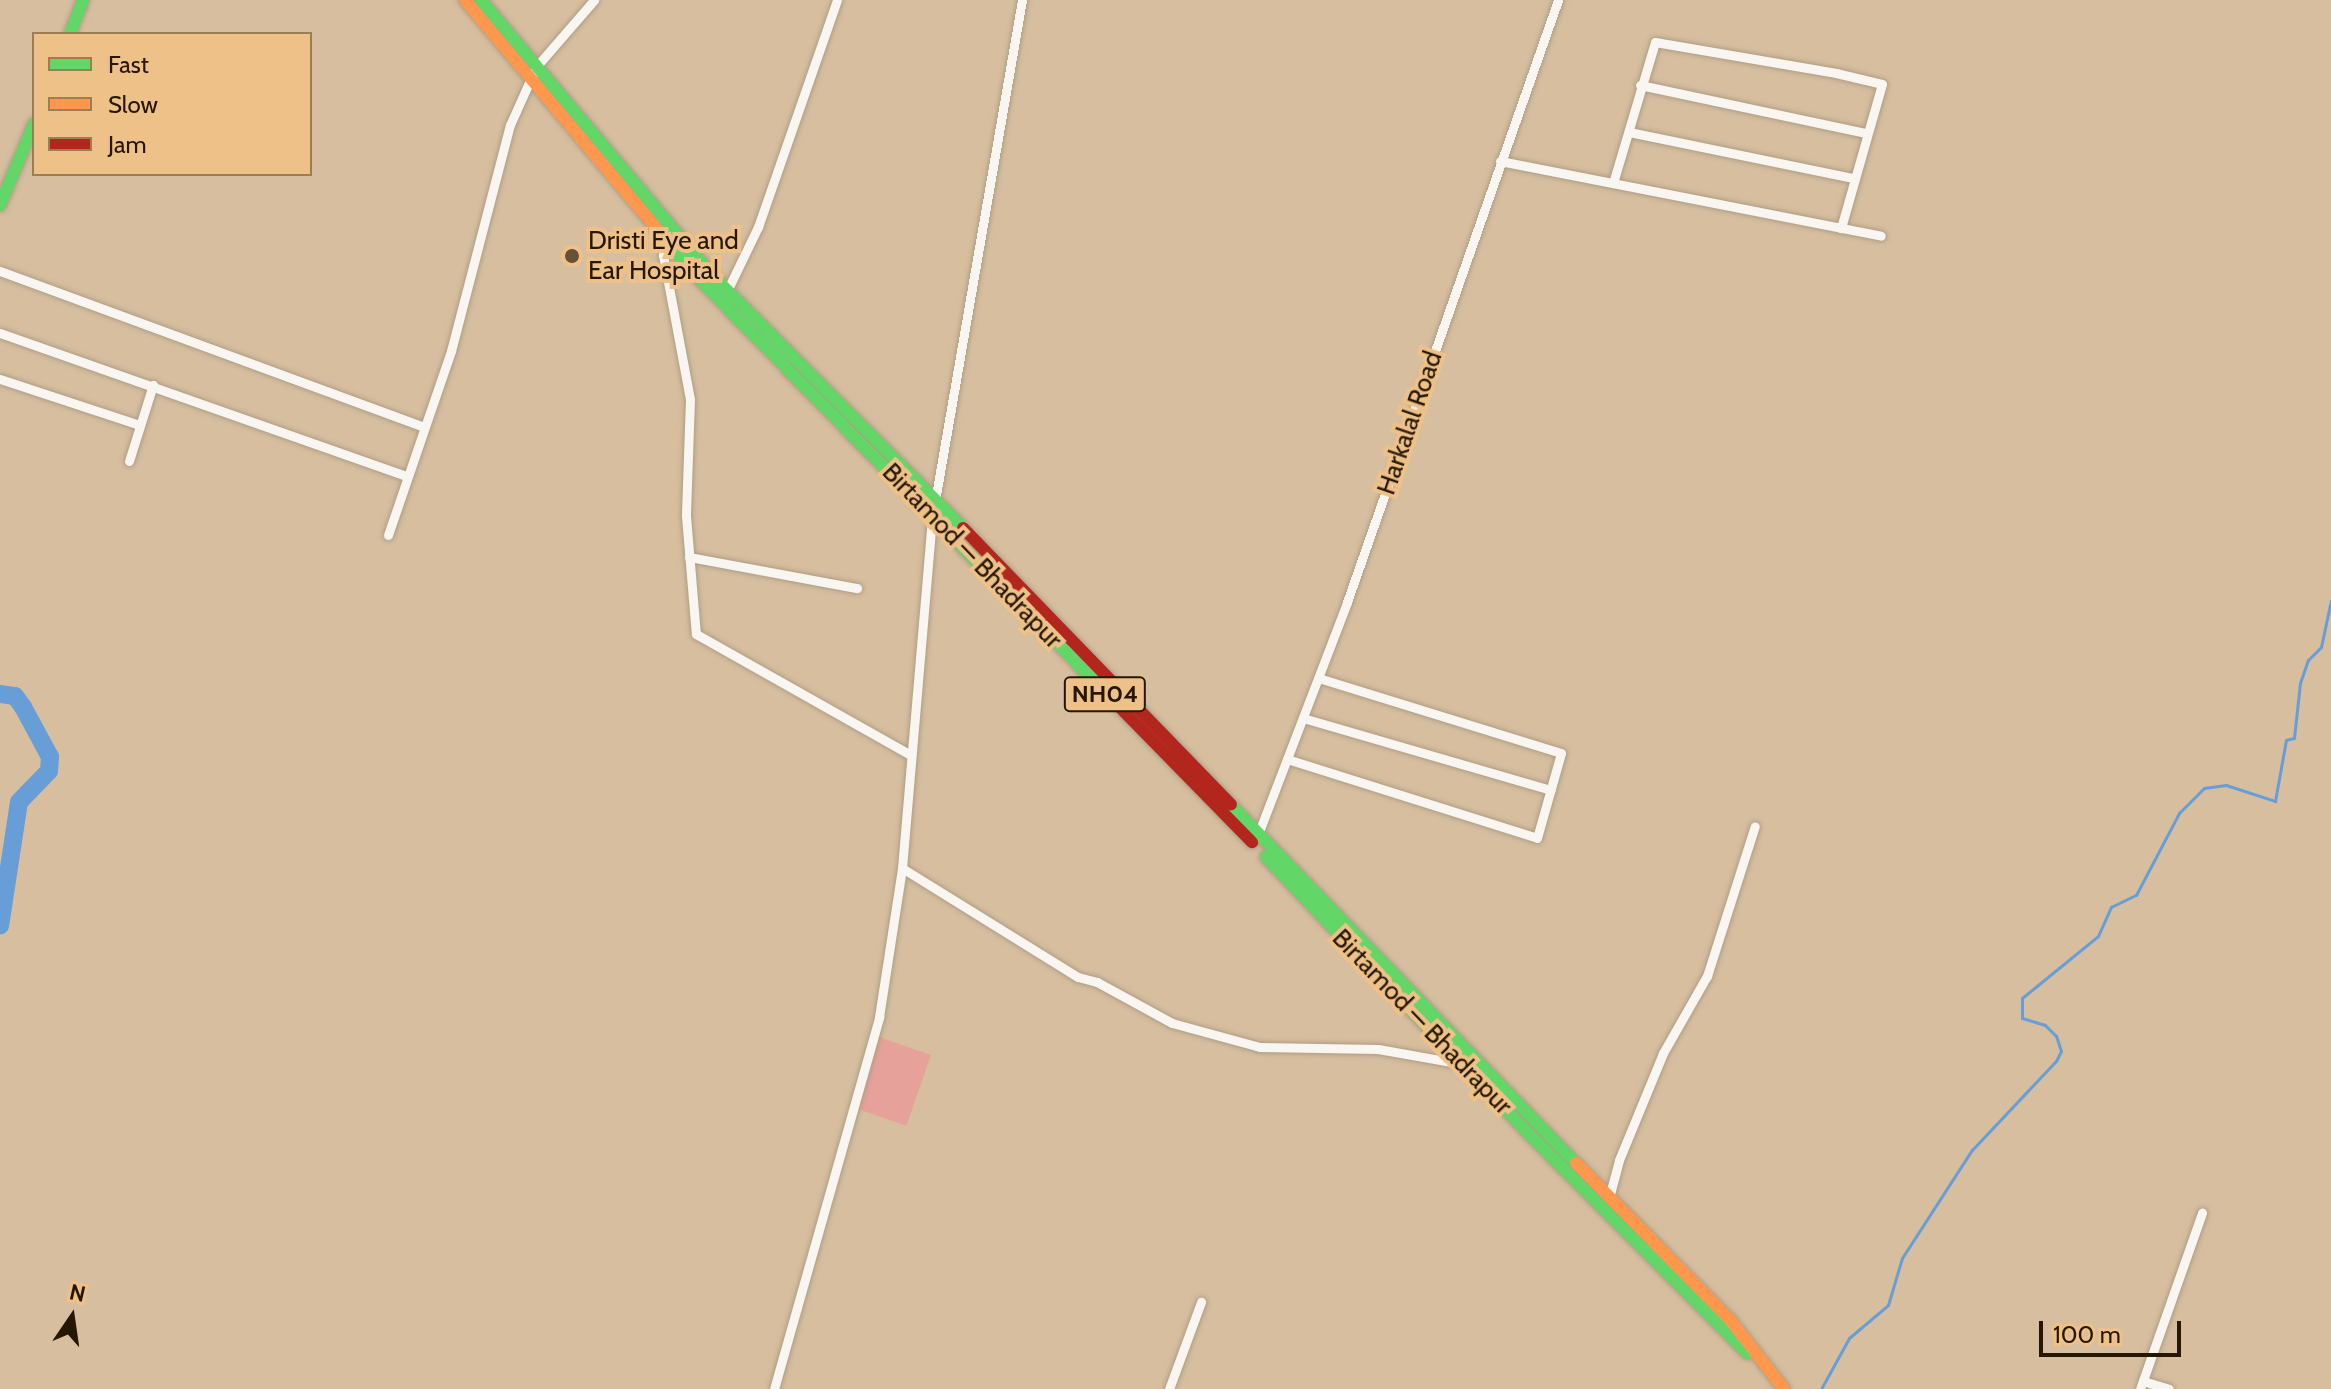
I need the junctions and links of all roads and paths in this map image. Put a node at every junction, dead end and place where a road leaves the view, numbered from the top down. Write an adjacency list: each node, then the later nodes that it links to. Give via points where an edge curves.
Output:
1 (83, 0): 8 (main road)
2 (465, 0): 10 (main road, Birtamod — Bhadrapur / NH04)
3 (481, 0): 9 (main road, Birtamod — Bhadrapur / NH04)
4 (594, 0): 9 (street)
5 (837, 0): 24 (street, via 758,227)
6 (1022, 0): 32 (street)
7 (1558, 0): 15 (street, Harkalal Road)
8 (71, 32)
9 (536, 67): 10 (street); 19 (main road, Birtamod — Bhadrapur / NH04)
10 (531, 81): 19 (main road, Birtamod — Bhadrapur / NH04); 29 (street, via 494,173 451,351)
11 (1640, 85): 13 (street); 14 (street); 14 (street, via 1655,42 1836,73 1882,84)
12 (32, 129): 18 (main road)
13 (1629, 132): 16 (street); 17 (street)
14 (1865, 133): 16 (street)
15 (1500, 161): 17 (street); 36 (street, Harkalal Road)
16 (1853, 178): 20 (street)
17 (1613, 183): 20 (street)
18 (0, 205)
19 (657, 220): 22 (main road, Birtamod — Bhadrapur / NH04); 24 (main road, Birtamod — Bhadrapur / NH04)
20 (1841, 228): 21 (street)
21 (1881, 236)
22 (669, 245): 32 (main road, Birtamod — Bhadrapur / NH04); 34 (street, via 663,255 690,399)
23 (0, 271): 29 (street)
24 (727, 291): 32 (main road, Birtamod — Bhadrapur / NH04)
25 (0, 333): 27 (street)
26 (0, 379): 28 (street)
27 (153, 385): 28 (street); 31 (street)
28 (140, 425): 30 (street)
29 (424, 427): 31 (street)
30 (129, 461)
31 (406, 476): 33 (street)
32 (934, 509): 38 (street); 42 (main road, Birtamod — Bhadrapur / NH04, via 1072,638 1141,723)
33 (388, 535)
34 (689, 557): 35 (street); 38 (street, via 694,627 701,638)
35 (857, 588)
36 (1319, 678): 37 (street, Harkalal Road); 40 (street, via 1561,753)
37 (1303, 718): 39 (street, Harkalal Road); 40 (street)
38 (911, 755): 43 (street)
39 (1287, 759): 40 (street, via 1537,838); 42 (street, Harkalal Road)
40 (1551, 790)
41 (1755, 826): 45 (street, via 1707,976 1663,1053)
42 (1255, 839): 44 (main road, Birtamod — Bhadrapur / NH04)
43 (902, 868): 44 (street, via 1078,977 1172,1023 1260,1047 1378,1049); 50 (street, via 876,1036)
44 (1471, 1062): 45 (main road, Birtamod — Bhadrapur / NH04); 48 (main road, Birtamod — Bhadrapur / NH04, via 1727,1337)
45 (1610, 1194): 48 (main road, Birtamod — Bhadrapur / NH04, via 1731,1321)
46 (2202, 1213): 49 (street)
47 (1201, 1302): 51 (street)
48 (1766, 1369): 52 (main road, Birtamod — Bhadrapur / NH04)
49 (2141, 1385): 53 (street)
50 (774, 1389)
51 (1169, 1389)
52 (1784, 1389)
53 (2169, 1389)

